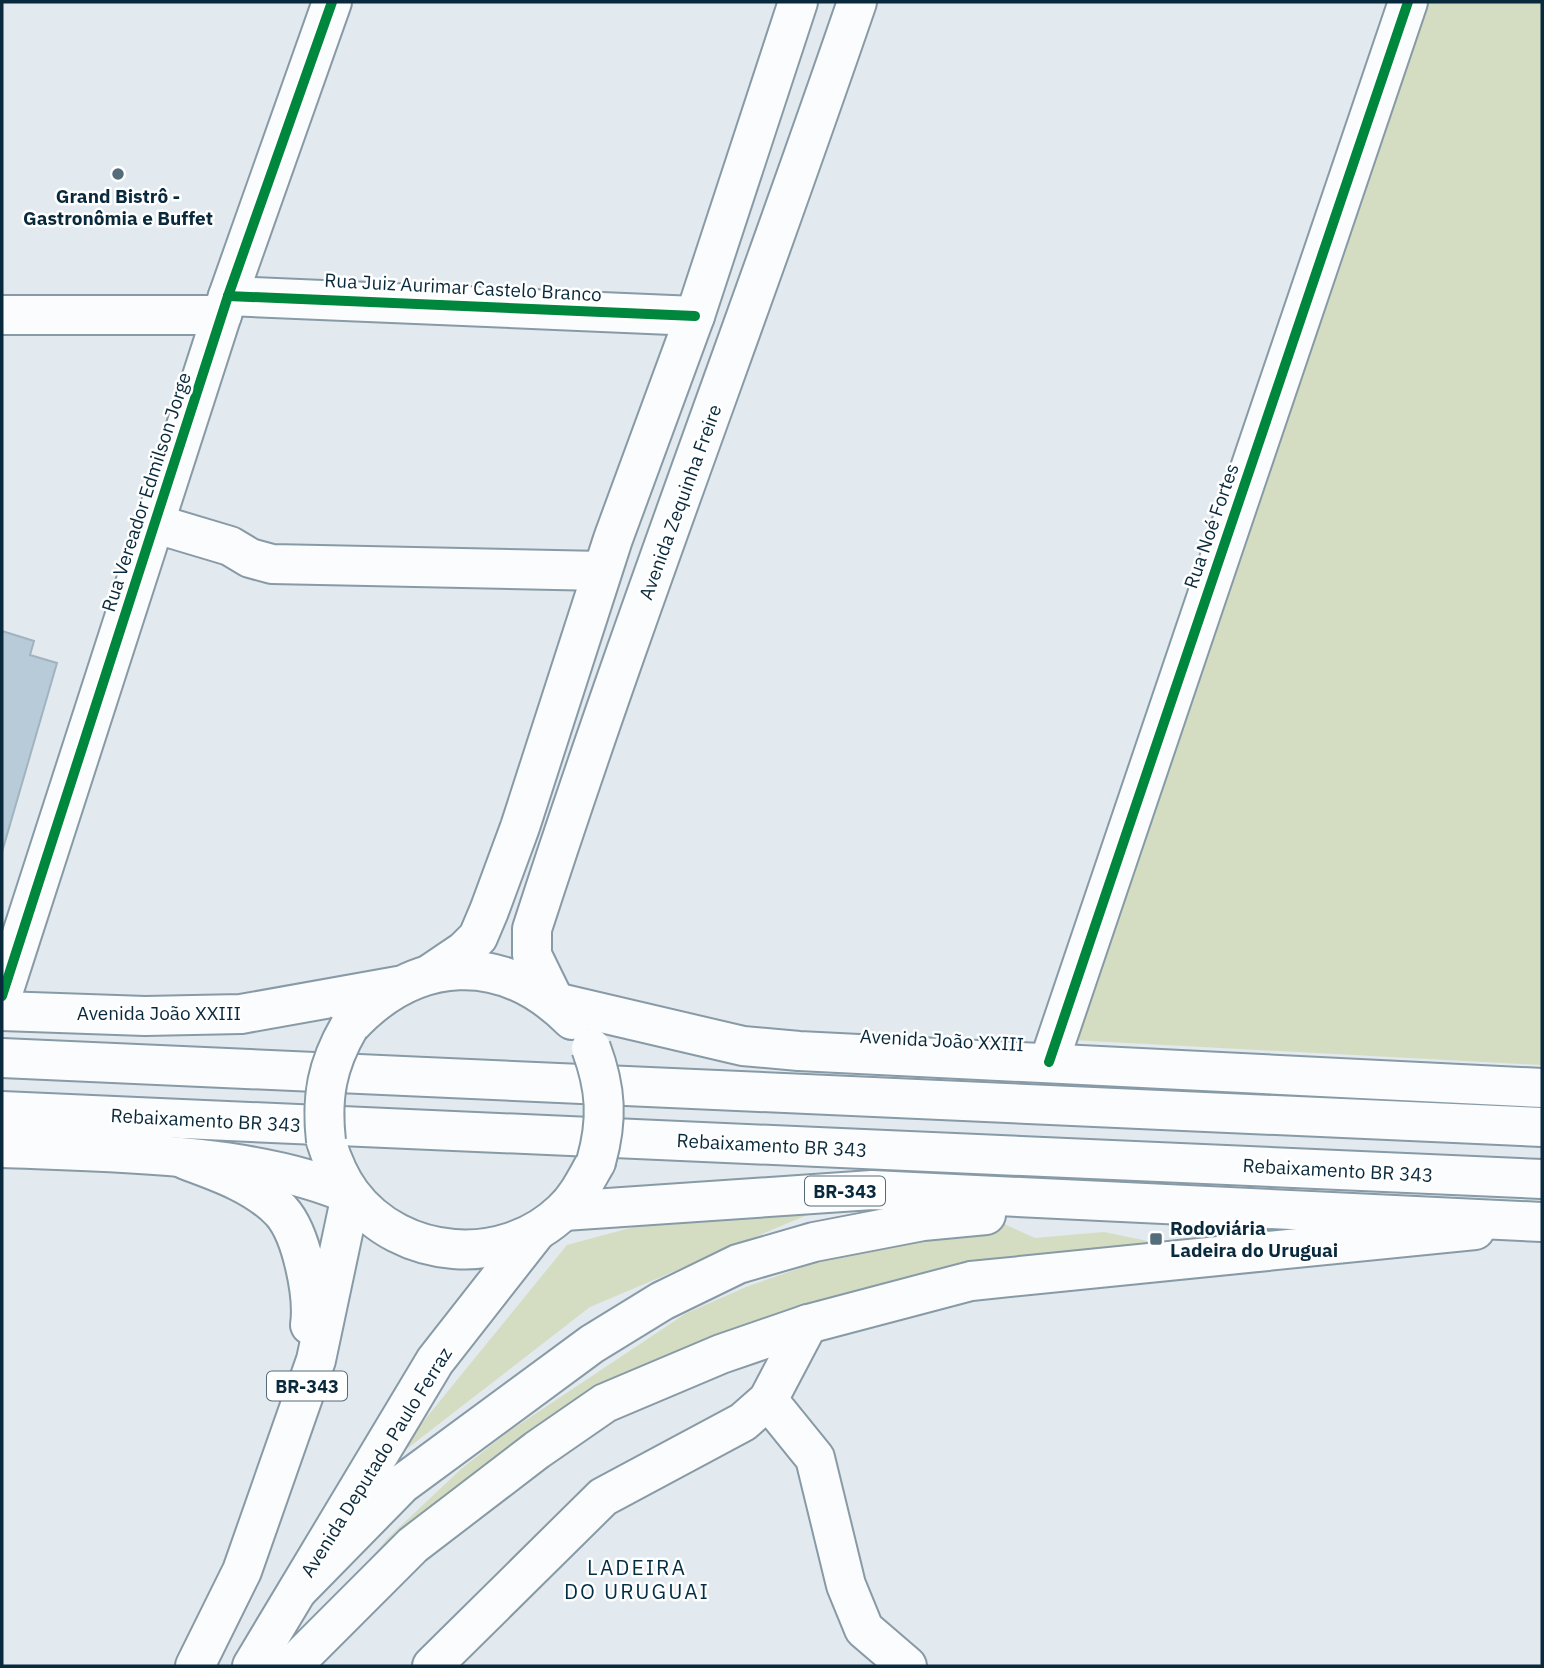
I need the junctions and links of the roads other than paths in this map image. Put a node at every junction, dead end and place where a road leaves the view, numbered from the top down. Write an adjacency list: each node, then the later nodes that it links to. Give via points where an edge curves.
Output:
1 (332, 2): 5 (main road, Rua Vereador Edmilson Jorge)
2 (798, 2): 7 (main road)
3 (857, 2): 10 (main road, Avenida Zequinha Freire)
4 (1408, 2): 16 (main road, Rua Noé Fortes)
5 (225, 306): 6 (main road, Rua Juiz Aurimar Castelo Branco); 7 (main road, Rua Juiz Aurimar Castelo Branco); 8 (main road, Rua Vereador Edmilson Jorge)
6 (2, 315)
7 (695, 316): 9 (main road)
8 (153, 523): 9 (main road, via 272,564); 12 (main road, Rua Vereador Edmilson Jorge)
9 (607, 555): 10 (main road, via 617,554 641,570); 11 (main road, via 520,827 478,937 464,951)
10 (655, 569): 13 (main road, Avenida Zequinha Freire, via 532,929 531,955)
11 (414, 980): 13 (main road, Avenida João XXIII, via 474,970 517,980); 14 (main road, Avenida João XXIII, via 240,1014); 23 (main road, BR-343, bridge, via 367,1008 334,1053 323,1111 326,1141)
12 (2, 996)
13 (555, 1002): 16 (main road, Avenida João XXIII, via 743,1046); 25 (main road, Avenida Deputado Paulo Ferraz, bridge, via 591,1048 606,1105 596,1162 580,1190)
14 (2, 1011)
15 (2, 1058): 19 (main road)
16 (1049, 1062): 17 (main road, Avenida João XXIII)
17 (1542, 1088)
18 (2, 1111): 22 (main road, Rebaixamento BR 343)
19 (1542, 1127)
20 (2, 1148): 21 (main road)
21 (186, 1160): 23 (main road, via 263,1168 317,1180); 29 (main road, via 231,1176 282,1212 305,1266 312,1312 305,1359)
22 (1542, 1179)
23 (351, 1195): 25 (main road, BR-343, via 381,1224 417,1242 457,1251 498,1247); 29 (main road, BR-343, via 316,1360)
24 (1127, 1201): 25 (main road, BR-343, via 872,1190 798,1192); 26 (main road, BR-343); 30 (main road, via 923,1221 814,1242 738,1264 662,1301 592,1344 402,1485)
25 (550, 1221): 30 (main road, Avenida Deputado Paulo Ferraz, via 435,1361)
26 (1542, 1223): 27 (main road, via 971,1281)
27 (808, 1324): 28 (main road); 33 (main road, via 721,1354 605,1403 413,1545)
28 (768, 1400): 34 (main road, via 743,1422 603,1497); 35 (main road, via 815,1458 846,1585 864,1629)
29 (242, 1571): 31 (main road, BR-343)
30 (299, 1589): 32 (main road, Avenida Deputado Paulo Ferraz)
31 (195, 1666)
32 (252, 1666)
33 (292, 1666)
34 (432, 1666)
35 (907, 1666)

